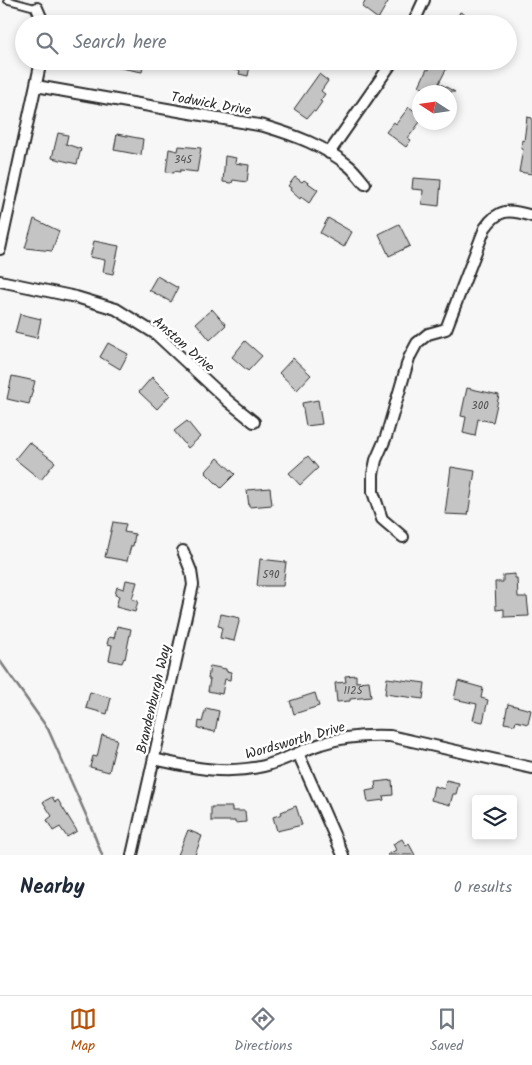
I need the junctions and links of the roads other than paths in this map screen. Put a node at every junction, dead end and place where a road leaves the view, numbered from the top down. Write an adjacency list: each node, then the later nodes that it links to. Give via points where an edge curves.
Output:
1 (7, 0): 3 (lane)
2 (424, 0): 5 (street)
3 (37, 8): 4 (street)
4 (40, 15)
5 (417, 15)
6 (39, 70): 8 (street)
7 (387, 70): 9 (street)
8 (36, 86): 9 (street, Todwick Drive, via 264,126); 12 (street)
9 (330, 152): 10 (street, Todwick Drive)
10 (365, 184)
11 (532, 216): 15 (street, via 506,210 493,216 485,228 446,329 428,334 417,343 409,358 373,474 373,492 382,520)
12 (0, 249)
13 (0, 281): 14 (street, Anston Drive, via 116,309 156,334)
14 (254, 422)
15 (403, 537)
16 (183, 551): 18 (street, Brandenburgh Way, via 193,585)
17 (298, 753): 18 (street, Wordsworth Drive, via 264,766 229,771 194,768); 19 (street, Wordsworth Drive, via 344,738 390,736); 21 (street)
18 (154, 759): 20 (street, Brandenburgh Way)
19 (532, 768)
20 (132, 855)
21 (343, 855)

